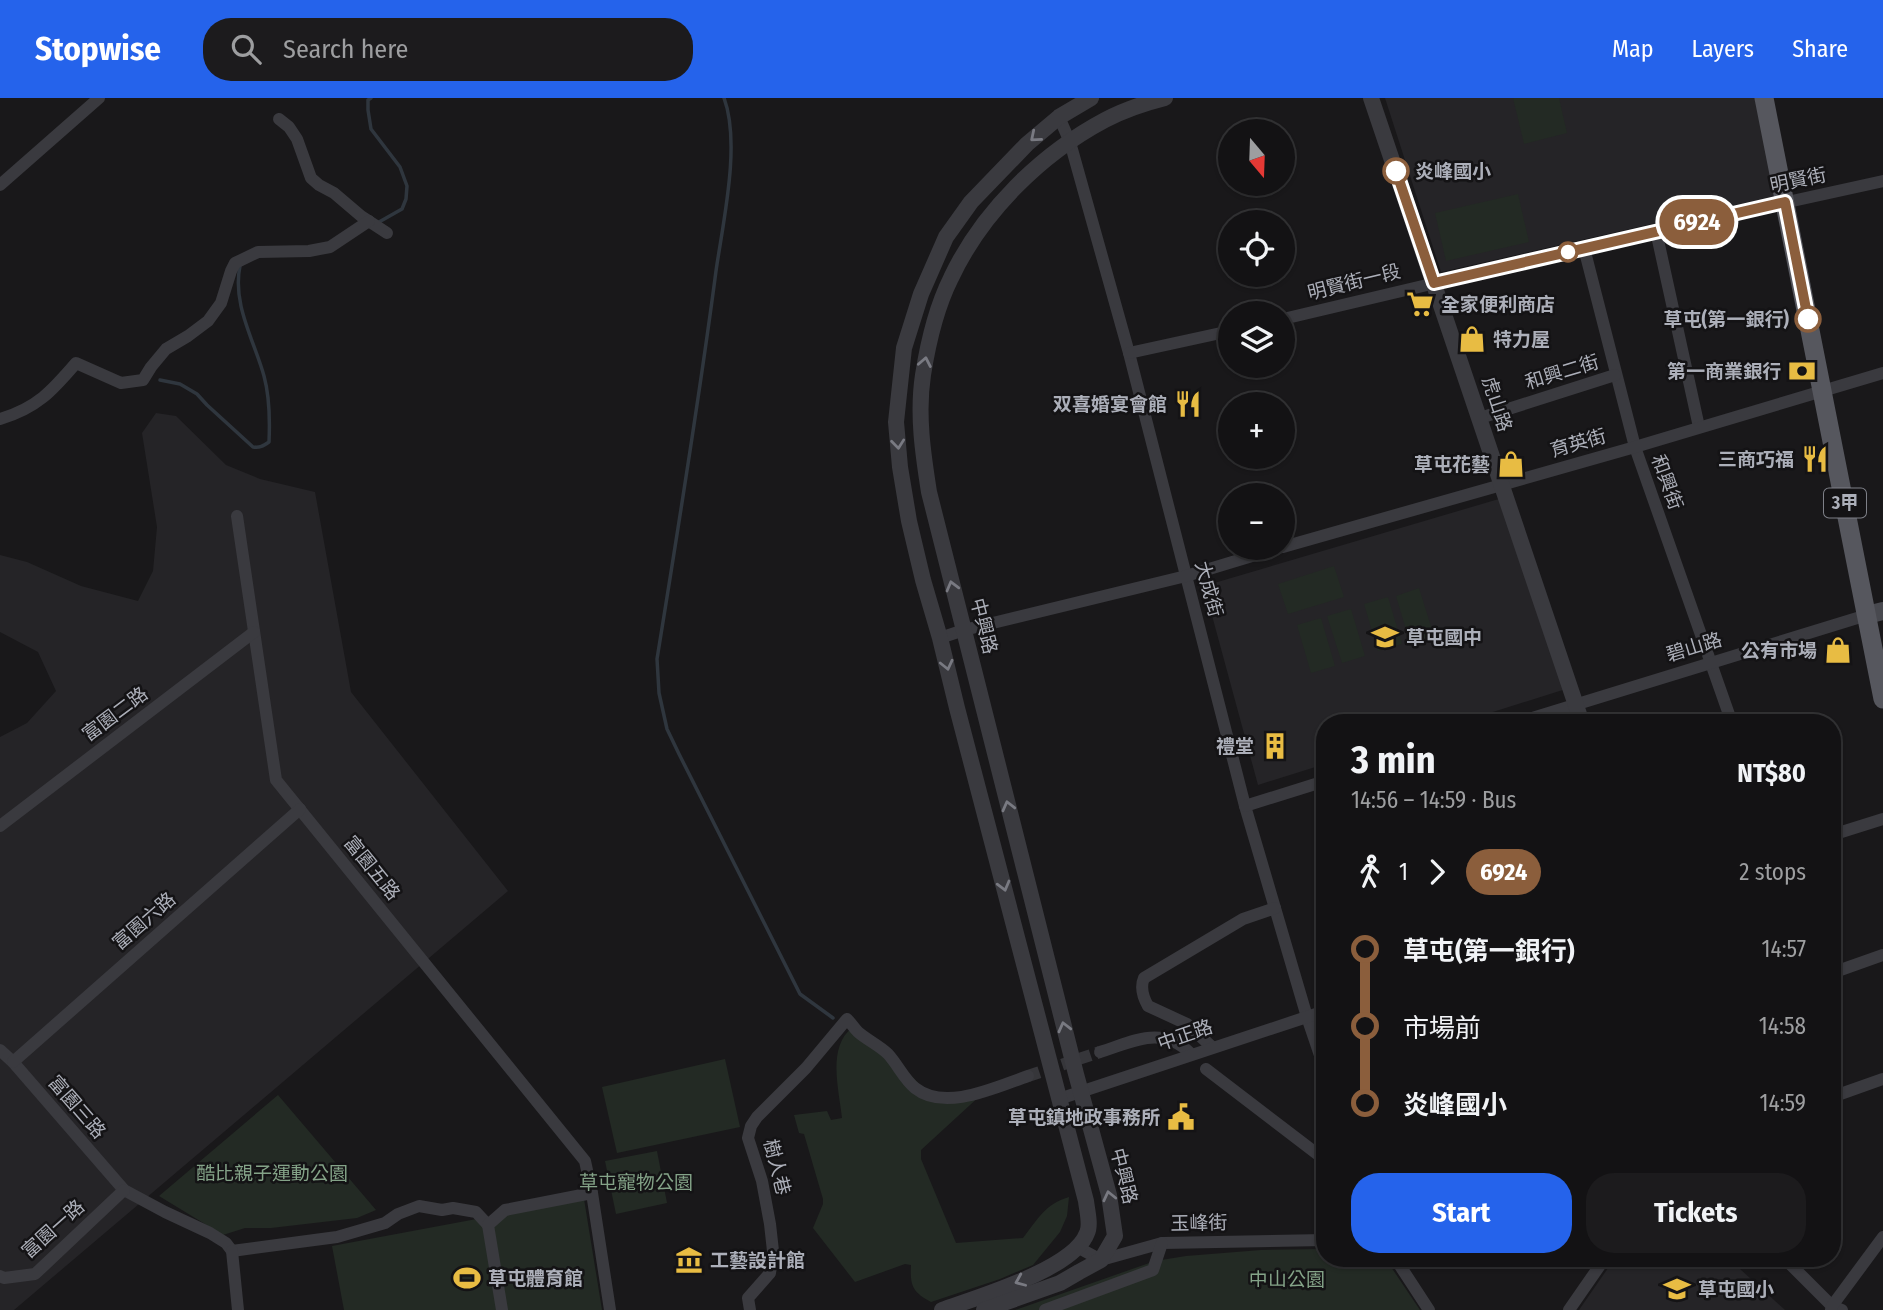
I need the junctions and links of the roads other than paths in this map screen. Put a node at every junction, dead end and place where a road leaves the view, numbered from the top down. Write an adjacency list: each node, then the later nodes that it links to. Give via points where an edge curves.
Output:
1 (79, 98): 7 (street)
2 (99, 98): 7 (street)
3 (1091, 98): 8 (street)
4 (1165, 98): 10 (street, 中興路, via 1106,120)
5 (1371, 98): 16 (street, 虎山路)
6 (1764, 98): 13 (main road, 3甲)
7 (82, 114): 12 (street)
8 (1059, 117): 10 (street, 大成街); 35 (street, one-way to 35, via 994,176 946,237 904,348 896,422 900,467 909,521)
9 (279, 119): 24 (street, via 297,139 311,178 377,227 330,247 258,252 235,263 221,303 208,321 166,349 143,380 121,383 76,363 35,404)
10 (1070, 142): 19 (street, 大成街); 33 (street, 中興路, one-way to 10, via 923,452 920,407 930,337 950,279 980,228 1017,187)
11 (1883, 181): 13 (street, 明賢街)
12 (0, 185)
13 (1785, 202): 14 (street, 明賢街); 22 (main road, 3甲)
14 (1656, 231): 15 (street, 明賢街); 25 (street)
15 (1584, 248): 16 (street, 明賢街); 21 (street, 和興街)
16 (1434, 283): 17 (street, 明賢街一段); 23 (street, 虎山路)
17 (1295, 316)
18 (1218, 334): 19 (street)
19 (1129, 353): 31 (street, 大成街)
20 (1883, 373): 22 (street, 育英街)
21 (1615, 375): 23 (street, 和興二街); 26 (street, 和興街)
22 (1823, 391): 25 (street, 育英街); 32 (main road, 3甲)
23 (1480, 418): 27 (street, 虎山路)
24 (0, 419)
25 (1699, 427): 26 (street, 育英街)
26 (1634, 447): 27 (street, 育英街); 36 (street, 和興街)
27 (1502, 484): 29 (street, 育英街); 38 (street, 虎山路)
28 (237, 516): 34 (street, 富園五路)
29 (1295, 543)
30 (1238, 560): 31 (street, 育英街)
31 (1186, 576): 33 (street, 育英街); 43 (street, 大成街)
32 (1875, 613): 36 (street, 碧山路); 37 (main road, 3甲)
33 (964, 630): 35 (street, 育英街); 62 (street, 中興路, one-way to 33)
34 (254, 632): 44 (street, 富園五路, via 276,780); 46 (street, 富園二路)
35 (940, 638): 64 (street, one-way to 64)
36 (1712, 663): 38 (street, 碧山路); 41 (street, 和興街)
37 (1883, 699)
38 (1576, 705): 39 (street, 碧山路); 40 (street, 虎山路)
39 (1546, 714)
40 (1579, 714)
41 (1729, 714)
42 (1316, 784): 43 (street)
43 (1245, 806): 48 (street, 大成街)
44 (300, 809): 58 (street, 富園六路); 67 (street, 富園五路, via 585,1161)
45 (1883, 819): 47 (street)
46 (0, 827)
47 (1841, 832)
48 (1275, 908): 52 (street, 大成街); 54 (street, via 1244,919 1144,978 1148,1006 1187,1024)
49 (1883, 955): 50 (street)
50 (1841, 970)
51 (1316, 1014): 52 (street, 中正路)
52 (1307, 1017): 53 (street, 大成街); 54 (street, 中正路)
53 (1316, 1044)
54 (1212, 1047): 57 (street, 中正路)
55 (0, 1050): 58 (street, 富園三路)
56 (1100, 1052): 57 (street, via 1152,1036 1177,1042)
57 (1191, 1054): 62 (street, 中正路)
58 (13, 1062): 66 (street, 富園三路)
59 (1206, 1069): 65 (street)
60 (1028, 1076): 83 (street, 樹人巷, via 956,1098 936,1098 916,1089 892,1058 848,1019 751,1126 748,1138 762,1181 773,1251 770,1273 748,1298)
61 (1883, 1079): 63 (street)
62 (1081, 1093): 64 (street, 中正路); 74 (street, 中興路, one-way to 62, via 1115,1236 1113,1217)
63 (1841, 1094)
64 (1059, 1099): 72 (street, via 1086,1201 1089,1231)
65 (1316, 1153)
66 (124, 1190): 73 (street, via 210,1233); 78 (street, 富園一路, via 35,1274)
67 (592, 1193): 68 (street, via 505,1210); 82 (street, 富園五路)
68 (488, 1225): 73 (street, via 476,1212 419,1206 385,1223 337,1237); 81 (street)
69 (1883, 1237): 79 (street)
70 (1316, 1240): 71 (street, 玉峰街)
71 (1162, 1243): 74 (street, 玉峰街); 86 (street, via 1153,1270)
72 (1079, 1248): 74 (street); 84 (street, one-way to 84, via 1046,1269)
73 (232, 1251): 80 (street)
74 (1101, 1260): 85 (street, via 1060,1283)
75 (1401, 1267): 87 (street)
76 (1599, 1267): 88 (street)
77 (1793, 1267): 79 (street)
78 (0, 1276)
79 (1835, 1309)
80 (238, 1310)
81 (502, 1310)
82 (610, 1310)
83 (750, 1310)
84 (942, 1310)
85 (984, 1310)
86 (1045, 1310)
87 (1429, 1310)
88 (1569, 1310)

